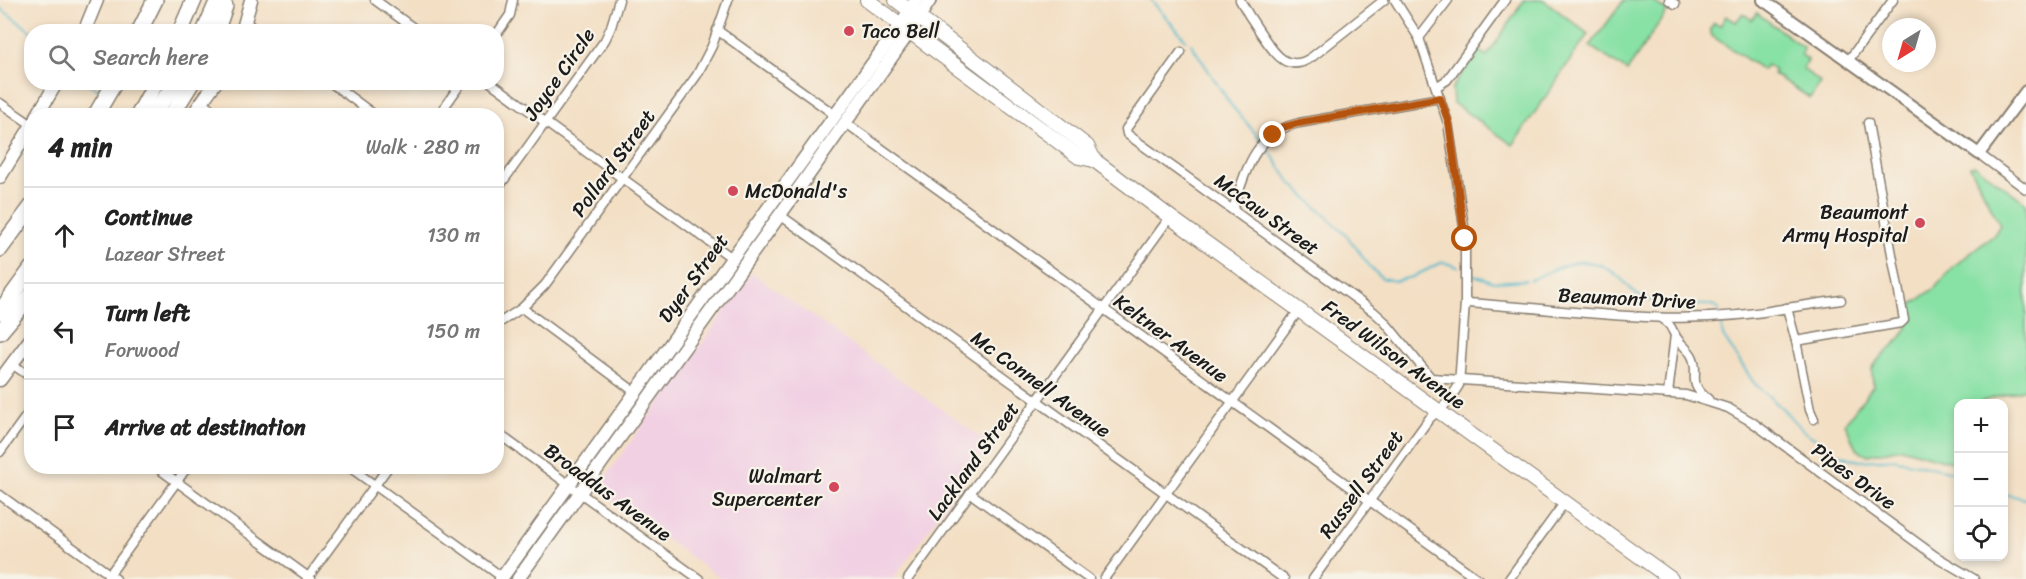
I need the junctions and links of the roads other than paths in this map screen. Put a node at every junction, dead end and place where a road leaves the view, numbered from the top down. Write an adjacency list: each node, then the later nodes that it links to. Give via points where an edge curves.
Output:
1 (97, 0): 23 (main road)
2 (142, 0): 24 (highway)
3 (154, 0): 25 (highway)
4 (194, 0): 26 (highway)
5 (218, 0): 27 (highway)
6 (227, 0): 28 (highway)
7 (251, 0): 29 (main road)
8 (375, 0): 30 (street)
9 (513, 0): 31 (street)
10 (619, 0): 62 (street, Joyce Circle, via 605,40)
11 (728, 0): 33 (street, Pollard Street)
12 (867, 0): 32 (main road, Fred Wilson Avenue)
13 (896, 0): 22 (main road, Fred Wilson Avenue)
14 (930, 0): 22 (main road, Dyer Street)
15 (1240, 0): 16 (street, via 1274,52 1295,63 1309,60)
16 (1384, 0)
17 (1395, 0): 34 (street)
18 (1448, 0): 34 (street)
19 (1505, 0): 37 (street, via 1447,80)
20 (1763, 0): 36 (street)
21 (1893, 0): 36 (street)
22 (915, 9): 32 (main road, Dyer Street); 68 (main road, Fred Wilson Avenue, via 1087,146)
23 (87, 24)
24 (142, 24)
25 (143, 24)
26 (184, 24)
27 (208, 24)
28 (219, 24)
29 (245, 24)
30 (408, 24)
31 (504, 24)
32 (905, 28): 60 (main road, Dyer Street); 63 (main road, Dyer Street); 68 (main road, Fred Wilson Avenue, via 1079,157)
33 (717, 30): 60 (street); 70 (street, Pollard Street, via 697,75)
34 (1419, 39): 37 (street)
35 (1181, 52): 74 (street, McCaw Street, via 1126,132)
36 (1848, 61): 67 (street)
37 (1436, 87): 48 (street)
38 (52, 90): 51 (main road)
39 (110, 90): 52 (highway)
40 (152, 90): 53 (highway)
41 (170, 90): 54 (highway)
42 (187, 90): 55 (highway)
43 (210, 90): 49 (main road)
44 (341, 90): 58 (street)
45 (456, 90): 59 (street)
46 (501, 90): 62 (street)
47 (2025, 93): 67 (street)
48 (1440, 98): 74 (street, via 1284,127 1254,153); 83 (street, via 1449,123 1464,226)
49 (202, 102): 56 (main road); 57 (street)
50 (0, 103): 61 (street)
51 (42, 108)
52 (100, 108)
53 (142, 108)
54 (158, 108)
55 (176, 108)
56 (198, 108)
57 (210, 108)
58 (365, 108)
59 (444, 108)
60 (835, 115): 66 (main road, via 839,119); 71 (main road, Dyer Street)
61 (24, 120)
62 (546, 123): 70 (street); 72 (street, Joyce Circle)
63 (846, 123): 66 (main road, Dyer Street); 87 (street, Keltner Avenue)
64 (1869, 123): 94 (street, via 1904,320)
65 (24, 138): 69 (main road)
66 (828, 147): 75 (main road, Dyer Street)
67 (1978, 154): 73 (street)
68 (1094, 160): 77 (main road, Fred Wilson Avenue)
69 (0, 177)
70 (623, 178): 79 (street); 85 (street, Pollard Street, via 545,285)
71 (789, 179): 75 (main road, via 786,194 776,208); 79 (main road, Dyer Street)
72 (504, 180)
73 (2026, 189)
74 (1233, 209): 100 (street, McCaw Street, via 1380,317 1431,378)
75 (780, 215): 81 (main road, Dyer Street); 104 (street, Mc Connell Avenue)
76 (24, 217): 78 (highway)
77 (1170, 217): 87 (street, Lackland Street); 88 (main road, Fred Wilson Avenue)
78 (0, 249)
79 (732, 258): 81 (main road, via 734,268); 96 (main road, Dyer Street)
80 (24, 279): 89 (highway)
81 (722, 296): 103 (main road, Dyer Street)
82 (1841, 300): 86 (street, Beaumont Drive)
83 (1465, 303): 90 (street, Beaumont Drive); 100 (street)
84 (24, 304): 92 (highway)
85 (522, 308): 91 (street, Pollard Street); 101 (street)
86 (1787, 308): 90 (street, Beaumont Drive, via 1723,318); 94 (street)
87 (1103, 309): 104 (street, Lackland Street); 105 (street, Keltner Avenue)
88 (1299, 310): 105 (street); 107 (main road, Fred Wilson Avenue)
89 (0, 312)
90 (1662, 319): 93 (street, Pipes Drive, via 1671,324)
91 (504, 320)
92 (0, 332)
93 (1675, 335): 102 (street); 106 (street, Pipes Drive, via 1692,356 1694,382)
94 (1797, 341): 109 (street)
95 (24, 348): 97 (main road)
96 (662, 354): 101 (main road, Dyer Street); 103 (main road, via 661,367 644,392)
97 (12, 364): 98 (street); 99 (main road)
98 (24, 372)
99 (0, 380)
100 (1459, 381): 102 (street, Pipes Drive); 107 (street, Russell Street, via 1448,402)
101 (635, 392): 118 (main road, Dyer Street)
102 (1668, 394): 106 (street, Pipes Drive)
103 (647, 400): 118 (main road, Dyer Street)
104 (1036, 401): 119 (street, Lackland Street); 120 (street, Mc Connell Avenue)
105 (1232, 401): 120 (street); 122 (street, Keltner Avenue)
106 (1713, 402): 137 (street, Pipes Drive, via 1752,422 1945,563)
107 (1438, 410): 122 (street, Russell Street); 123 (main road, Fred Wilson Avenue)
108 (24, 419): 111 (street)
109 (1814, 419)
110 (504, 438): 118 (street, Broaddus Avenue)
111 (0, 452)
112 (166, 474): 116 (street)
113 (182, 474): 116 (street)
114 (359, 474): 117 (street)
115 (383, 474): 117 (street)
116 (177, 482): 124 (street); 125 (street)
117 (375, 486): 125 (street); 126 (street)
118 (574, 488): 126 (main road, Dyer Street); 127 (main road, Dyer Street); 128 (street, Broaddus Avenue)
119 (970, 493): 129 (street, Lackland Street); 130 (street)
120 (1166, 494): 131 (street); 132 (street, Mc Connell Avenue)
121 (0, 495): 124 (street)
122 (1370, 501): 133 (street, Russell Street); 134 (street, Keltner Avenue)
123 (1565, 502): 135 (street); 136 (main road, Fred Wilson Avenue)
124 (111, 578)
125 (309, 578)
126 (502, 578)
127 (518, 579)
128 (699, 579)
129 (908, 579)
130 (1089, 579)
131 (1104, 579)
132 (1284, 579)
133 (1313, 579)
134 (1478, 579)
135 (1509, 579)
136 (1671, 579)
137 (1974, 579)

